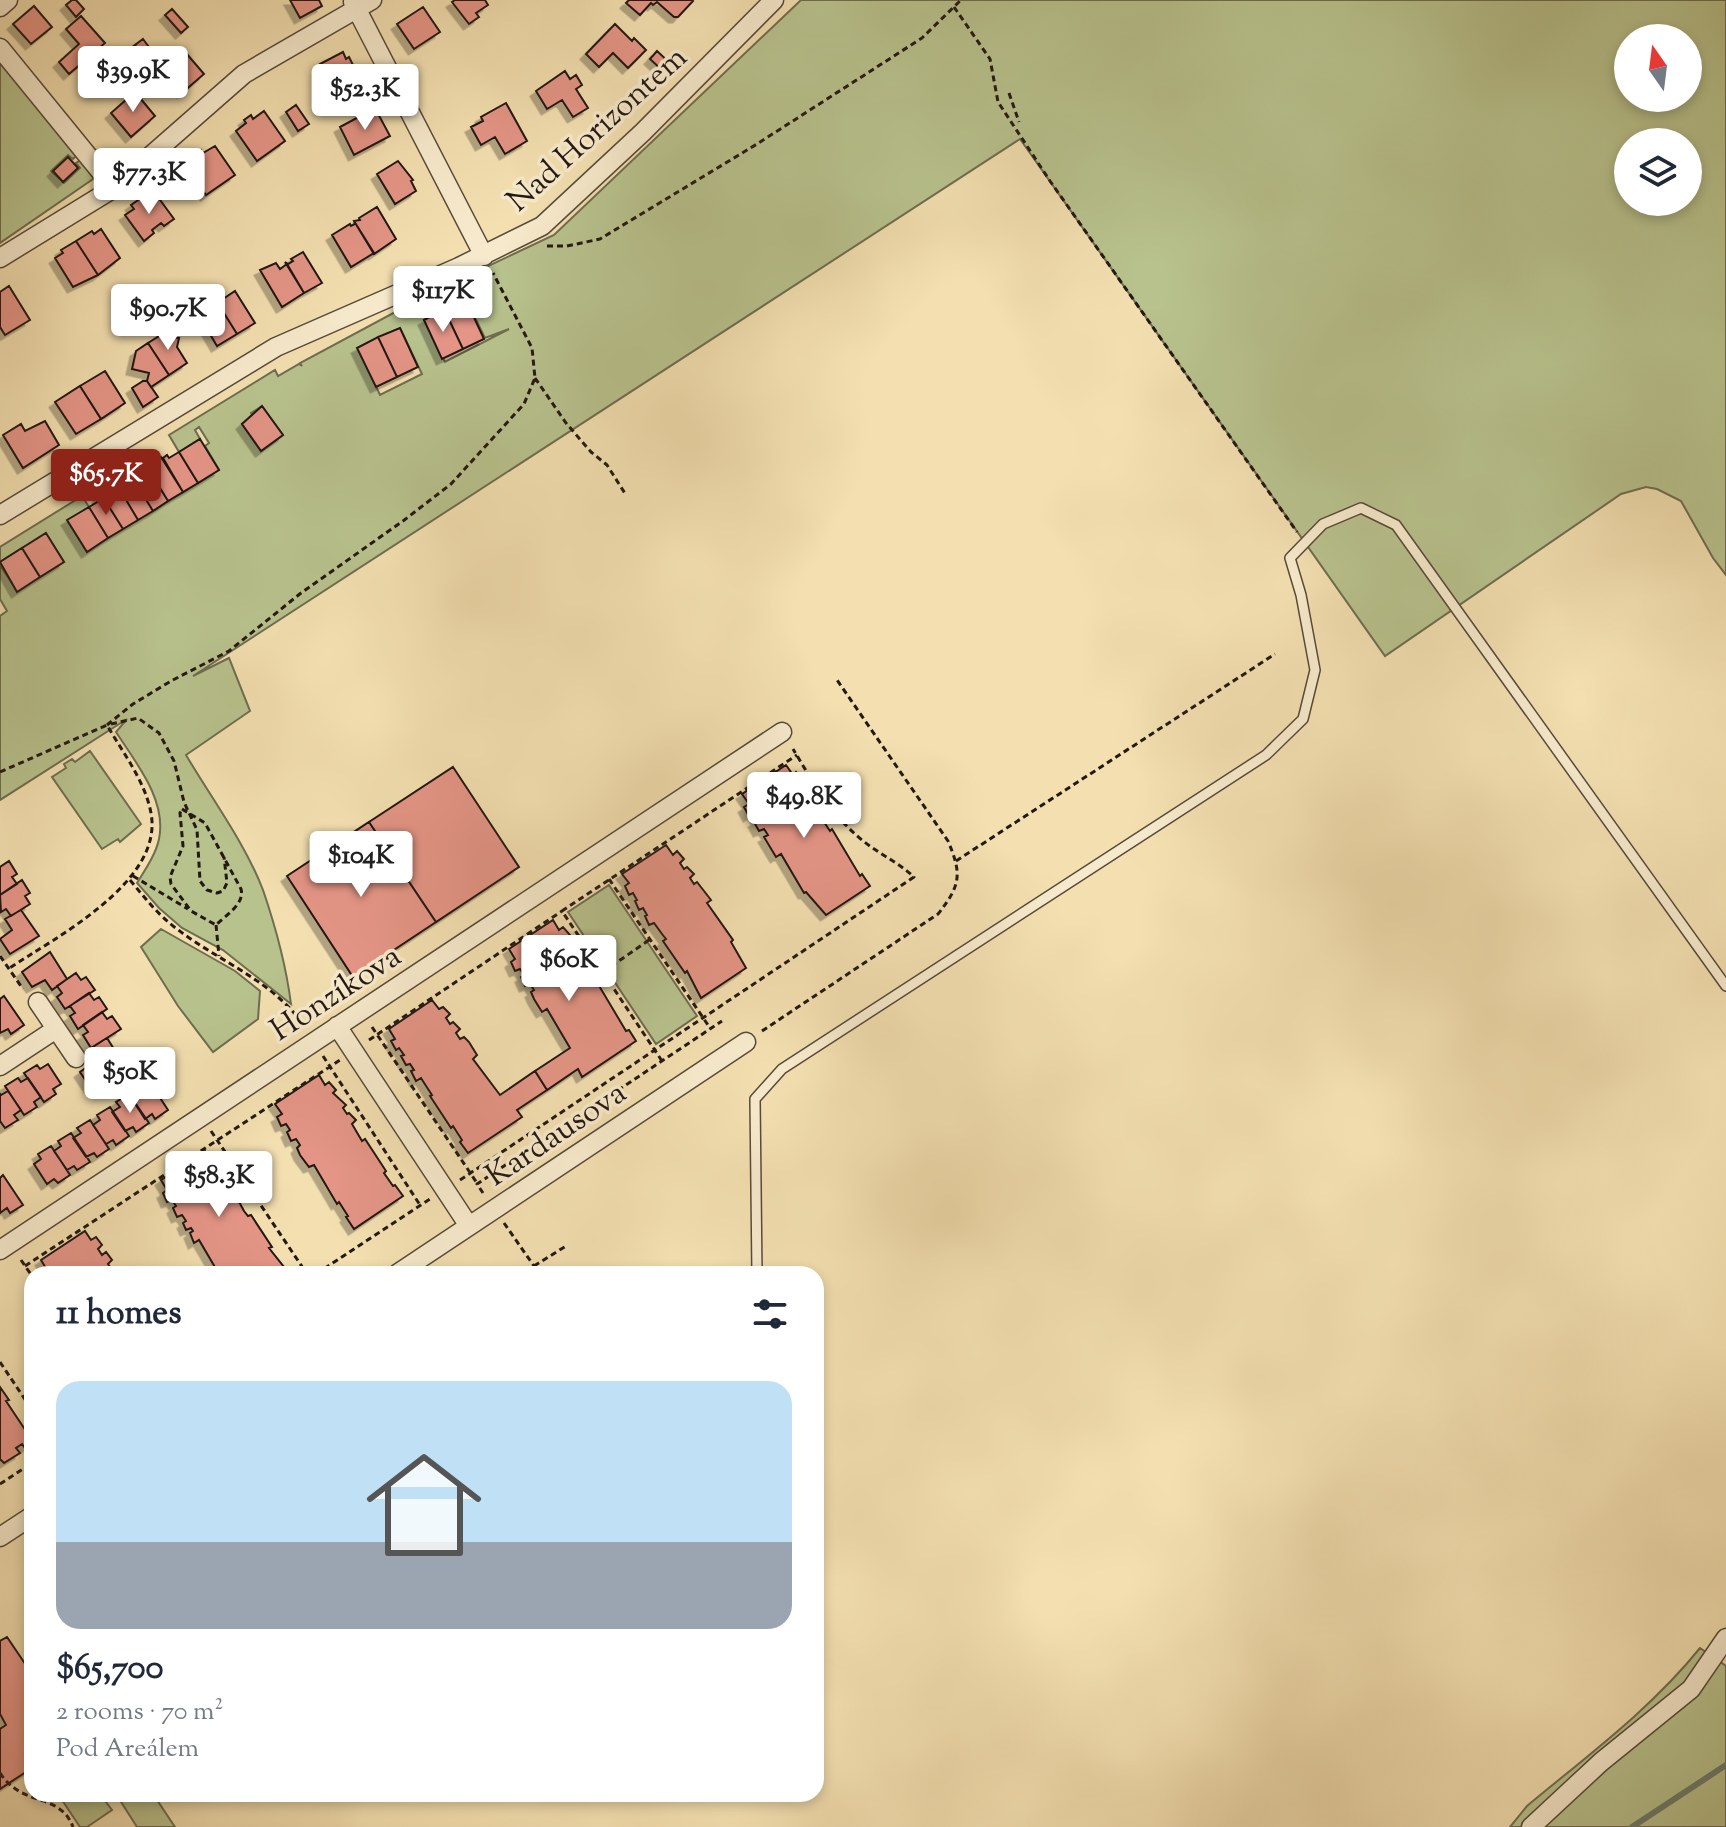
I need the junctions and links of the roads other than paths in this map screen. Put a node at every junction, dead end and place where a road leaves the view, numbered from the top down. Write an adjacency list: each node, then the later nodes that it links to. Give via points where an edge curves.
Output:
1 (8, 0): 4 (street)
2 (774, 0): 7 (street, Nad Horizontem, via 542,226)
3 (361, 3): 6 (street, via 244,74); 7 (street)
4 (0, 7)
5 (0, 48): 6 (street)
6 (114, 188): 8 (street)
7 (484, 256): 9 (street, Nad Horizontem, via 276,347)
8 (0, 258)
9 (0, 515)
10 (782, 732): 13 (street, Honzíkova)
11 (1726, 986): 21 (lane, via 1396,525 1361,508 1323,524 1290,558 1315,670 1303,719 1266,755 782,1069 755,1099)
12 (38, 1002): 14 (street)
13 (337, 1026): 18 (street); 19 (street, Honzíkova)
14 (56, 1029): 16 (street); 17 (street)
15 (746, 1042): 18 (street, Kardausova)
16 (76, 1058)
17 (0, 1066)
18 (469, 1226): 20 (street, Kardausova)
19 (0, 1250)
20 (409, 1266)
21 (757, 1266)
22 (24, 1521): 23 (street)
23 (0, 1537)
24 (1726, 1638): 25 (street, via 1691,1689)
25 (1531, 1827)

